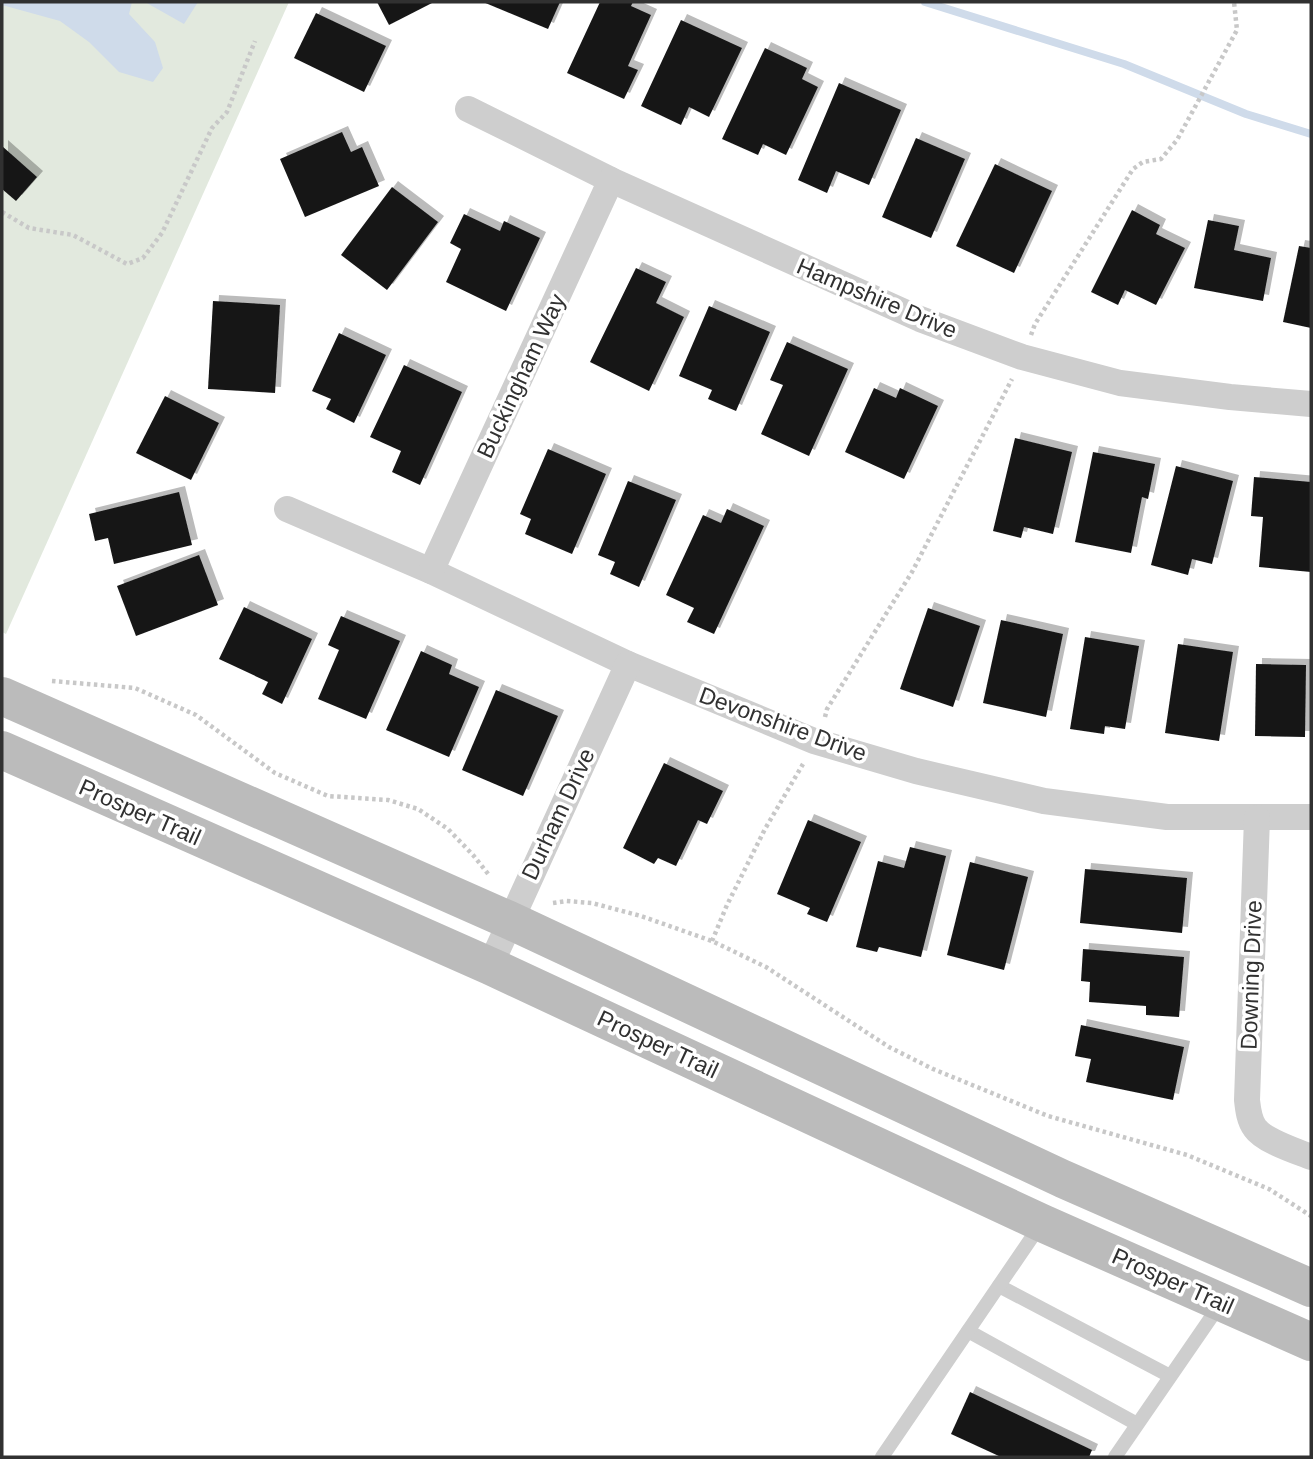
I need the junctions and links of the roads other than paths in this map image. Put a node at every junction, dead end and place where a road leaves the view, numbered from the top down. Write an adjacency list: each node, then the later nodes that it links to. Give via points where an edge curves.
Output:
1 (468, 109): 2 (street, Hampshire Drive)
2 (611, 180): 3 (street, Hampshire Drive, via 920,319 1022,357 1120,383); 5 (street, Buckingham Way)
3 (1311, 404)
4 (287, 509): 5 (street, Devonshire Drive)
5 (432, 571): 6 (street, Devonshire Drive)
6 (628, 664): 10 (street, Devonshire Drive, via 814,741 983,788 1112,811); 11 (street, Durham Drive)
7 (2, 696): 11 (main road)
8 (2, 750): 12 (main road, Prosper Trail)
9 (1311, 817): 10 (street, Devonshire Drive)
10 (1257, 818): 13 (street, Downing Drive, via 1250,1119 1256,1130 1275,1142)
11 (516, 906): 12 (street, Durham Drive); 14 (main road)
12 (490, 966): 15 (main road, Prosper Trail)
13 (1311, 1157)
14 (1063, 1179): 15 (main road); 17 (main road)
15 (1042, 1223): 16 (lane); 18 (main road, Prosper Trail)
16 (999, 1286): 19 (lane); 21 (lane)
17 (1311, 1288)
18 (1221, 1303): 20 (main road, Prosper Trail); 21 (lane)
19 (968, 1331): 22 (lane); 23 (lane)
20 (1311, 1342)
21 (1170, 1376): 22 (lane)
22 (1137, 1424): 24 (lane)
23 (882, 1457)
24 (1115, 1457)

